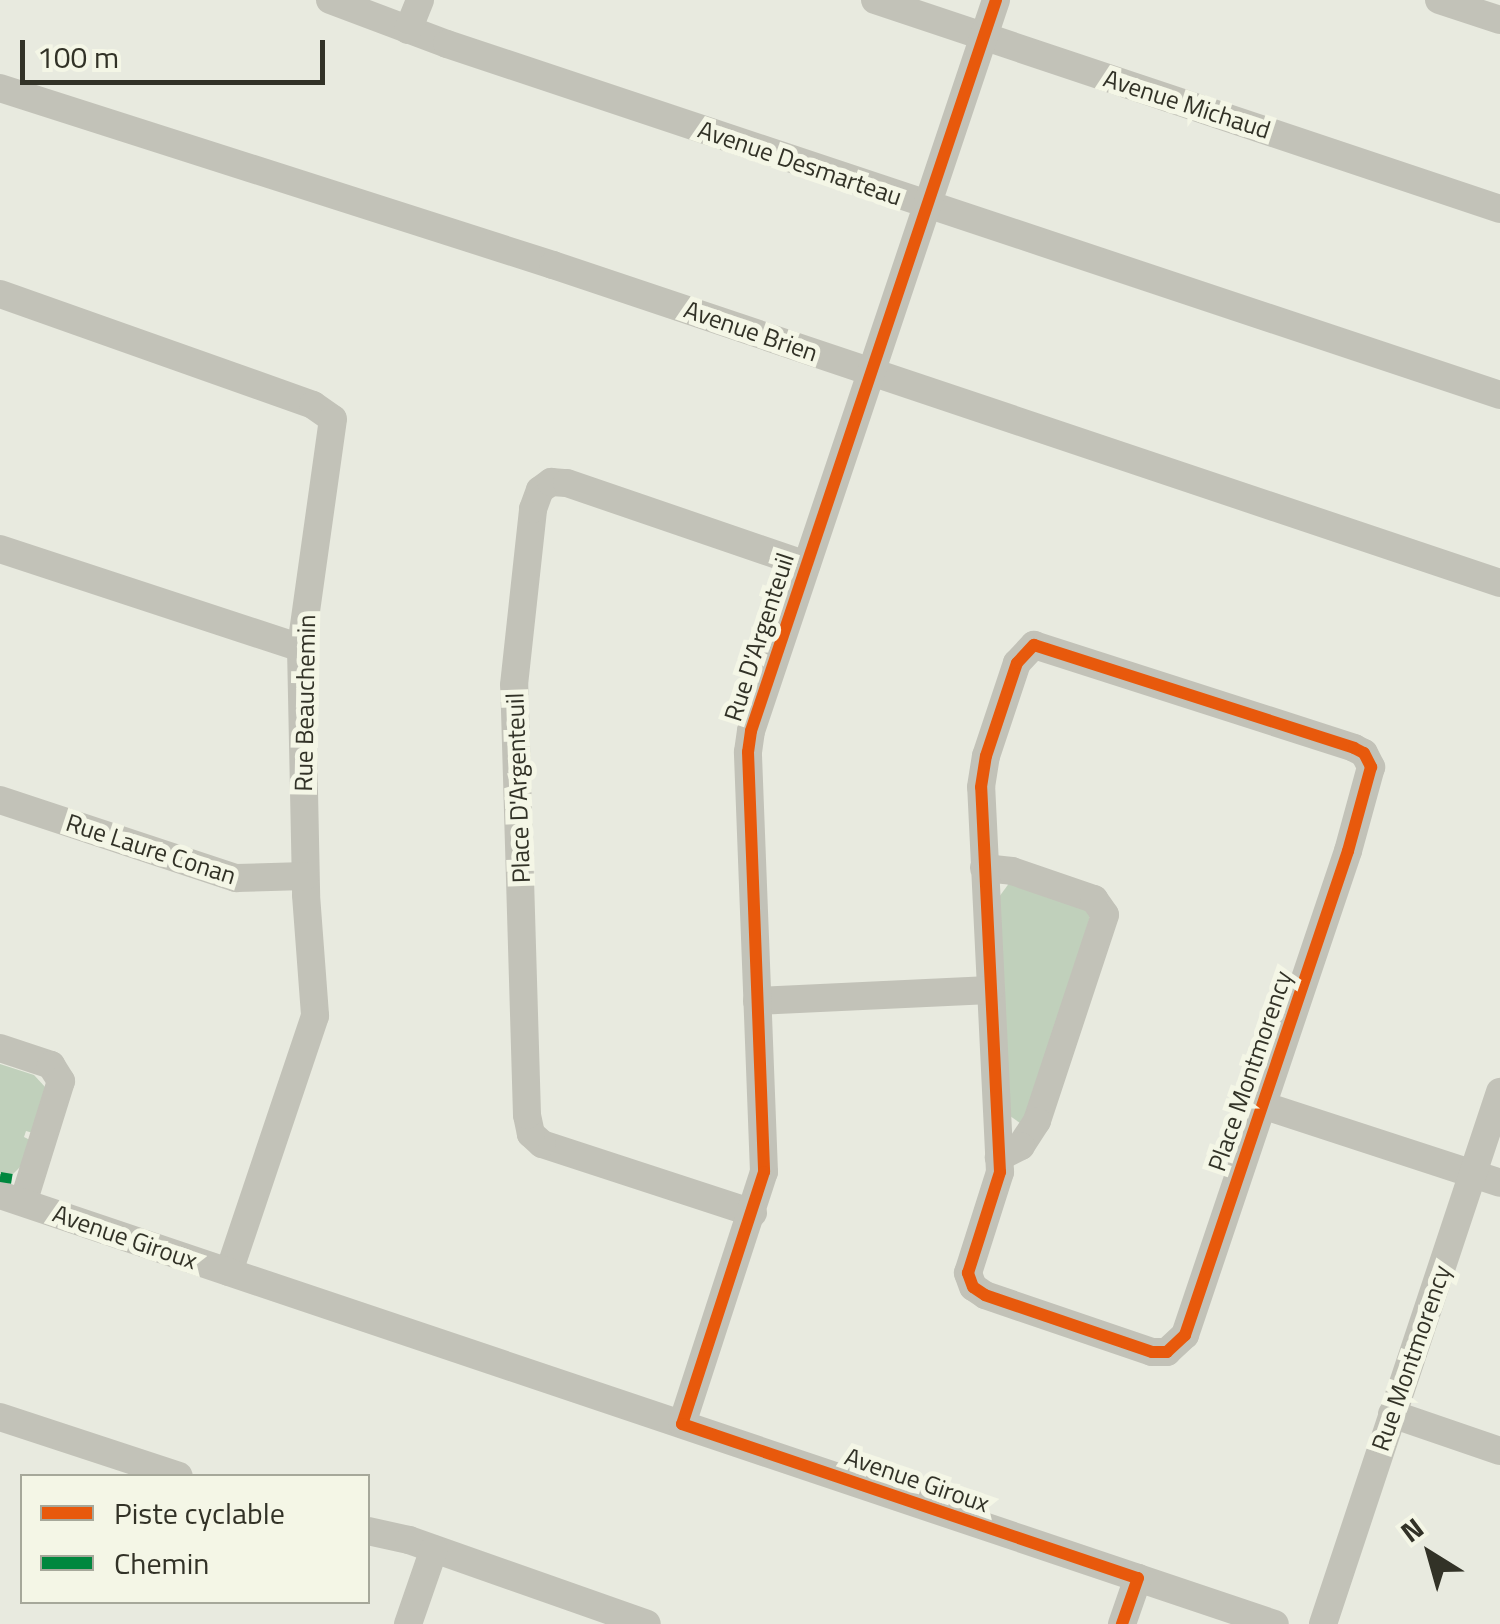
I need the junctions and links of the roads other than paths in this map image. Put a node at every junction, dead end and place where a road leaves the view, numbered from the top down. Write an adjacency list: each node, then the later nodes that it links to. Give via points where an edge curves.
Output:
1 (330, 0): 7 (street, Avenue Desmarteau)
2 (420, 0): 7 (street)
3 (875, 0): 8 (street, Avenue Michaud)
4 (996, 0): 8 (street, Rue D'Argenteuil)
5 (1439, 0): 6 (street)
6 (1500, 20)
7 (408, 30): 10 (street, Avenue Desmarteau)
8 (983, 36): 10 (street, Rue D'Argenteuil); 11 (street, Avenue Michaud)
9 (0, 88): 13 (street, Avenue Brien)
10 (927, 206): 13 (street, Rue D'Argenteuil); 14 (street, Avenue Desmarteau)
11 (1500, 209)
12 (0, 294): 18 (street, Rue Beauchemin, via 332,416)
13 (871, 373): 16 (street, Rue D'Argenteuil); 17 (street, Avenue Brien)
14 (1500, 395)
15 (0, 549): 18 (street)
16 (806, 565): 23 (street, Rue D'Argenteuil, via 749,742); 30 (street, Place D'Argenteuil, via 551,482 533,508 514,685 532,1134 542,1144)
17 (1500, 582)
18 (301, 648): 21 (street, Rue Beauchemin)
19 (0, 800): 21 (street, Rue Laure Conan, via 236,878)
20 (984, 868): 22 (street, Place Montmorency); 26 (street, Place Montmorency, via 980,798 986,756 1017,663 1030,646 1067,652 1364,753 1370,779); 27 (street, via 1094,898 1105,916 1037,1121 1016,1151)
21 (306, 876): 31 (street, Rue Beauchemin, via 314,1028)
22 (990, 990): 23 (street); 27 (street, Place Montmorency)
23 (756, 1001): 30 (street, Rue D'Argenteuil, via 764,1172)
24 (0, 1048): 29 (street, via 50,1065 62,1081)
25 (1500, 1092): 28 (street, Rue Montmorency)
26 (1262, 1105): 27 (street, Place Montmorency, via 1185,1334 1167,1352 974,1287 968,1268 1000,1176); 28 (street)
27 (999, 1157)
28 (1486, 1178): 32 (street, Rue Montmorency)
29 (12, 1198): 31 (street, Avenue Giroux)
30 (752, 1213): 34 (street, Rue D'Argenteuil)
31 (228, 1272): 34 (street, Avenue Giroux)
32 (1392, 1414): 35 (street); 44 (street, Rue Montmorency)
33 (0, 1417): 36 (street)
34 (682, 1424): 39 (street, Avenue Giroux)
35 (1500, 1450)
36 (146, 1472)
37 (370, 1531): 38 (street)
38 (434, 1548): 40 (street); 41 (street)
39 (1138, 1578): 42 (street); 43 (street, Avenue Giroux)
40 (641, 1623)
41 (408, 1624)
42 (1122, 1624)
43 (1274, 1624)
44 (1323, 1624)

